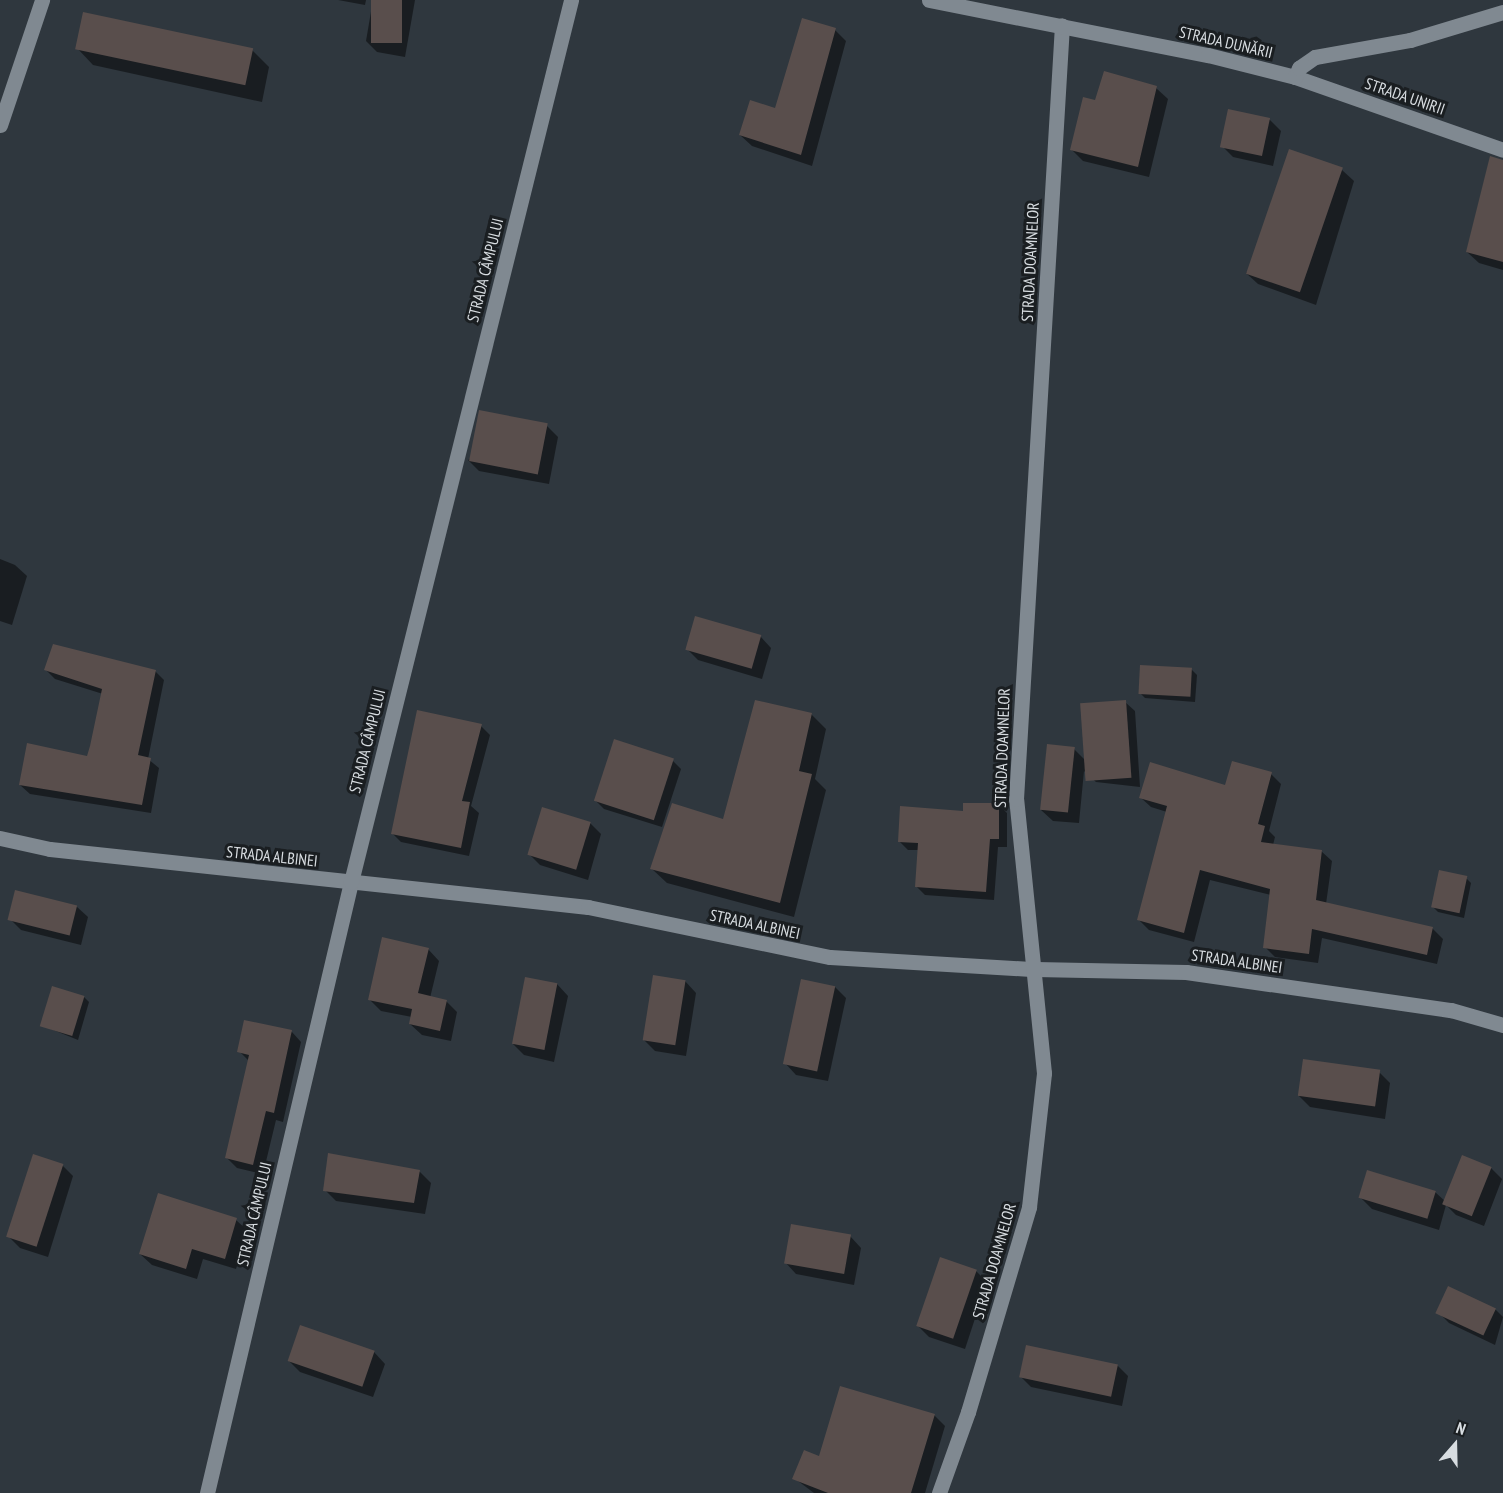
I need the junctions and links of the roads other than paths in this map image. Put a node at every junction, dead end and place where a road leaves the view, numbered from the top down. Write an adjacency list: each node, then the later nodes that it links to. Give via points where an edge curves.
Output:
1 (42, 0): 7 (street)
2 (571, 0): 10 (street, STRADA CÂMPULUI)
3 (930, 0): 5 (street, STRADA DUNĂRII)
4 (1503, 12): 6 (street, via 1410,39 1315,57 1299,68)
5 (1062, 26): 6 (street, STRADA DUNĂRII); 11 (street, STRADA DOAMNELOR, via 1016,799)
6 (1295, 77): 8 (street, STRADA UNIRII)
7 (0, 125)
8 (1503, 150)
9 (0, 838): 10 (street, STRADA ALBINEI, via 50,849)
10 (351, 882): 11 (street, STRADA ALBINEI, via 588,907 830,957); 13 (street, STRADA CÂMPULUI)
11 (1035, 969): 12 (street, STRADA ALBINEI, via 1186,972 1451,1010); 14 (street, STRADA DOAMNELOR, via 1044,1073 1029,1207 968,1412)
12 (1503, 1025)
13 (207, 1493)
14 (939, 1493)

